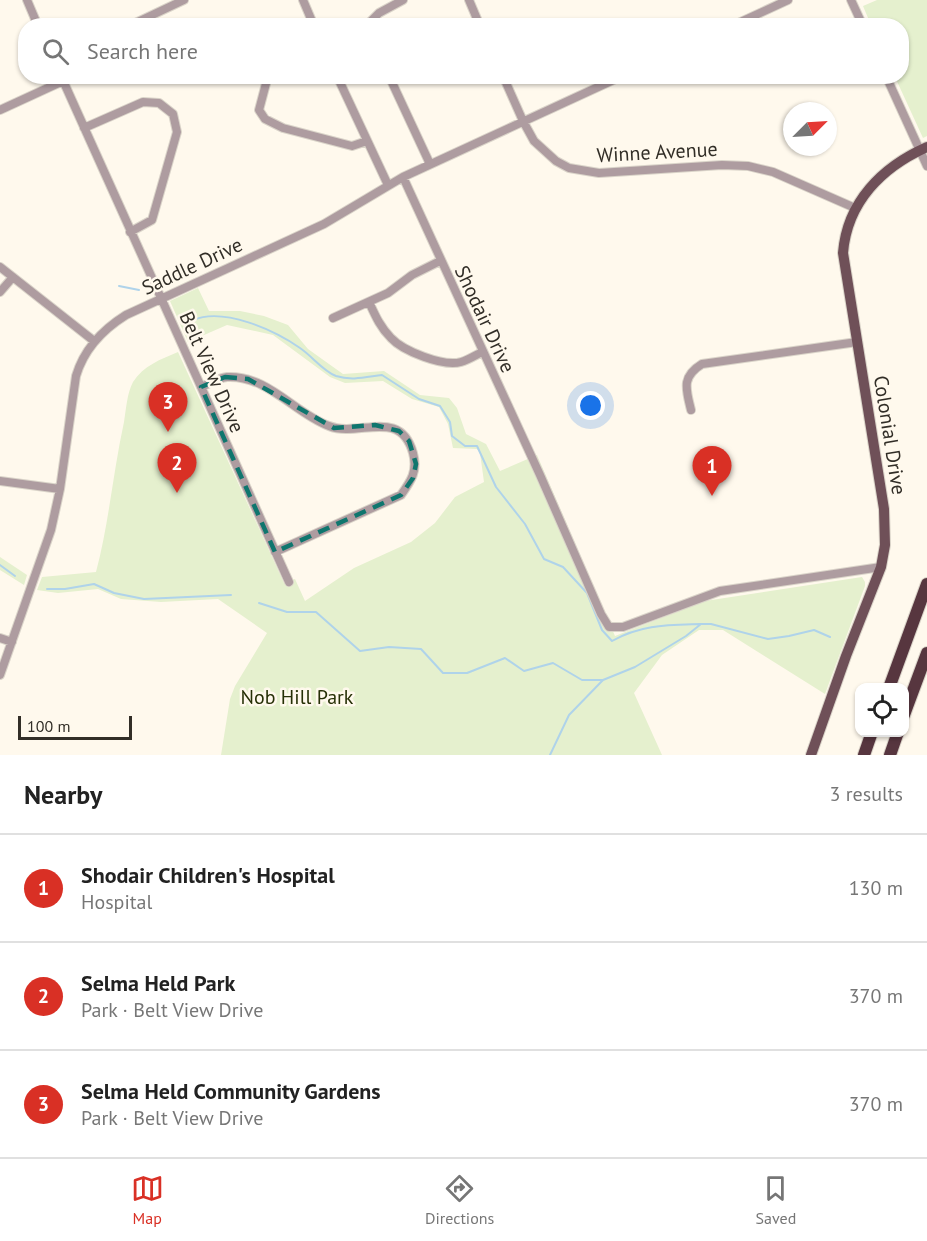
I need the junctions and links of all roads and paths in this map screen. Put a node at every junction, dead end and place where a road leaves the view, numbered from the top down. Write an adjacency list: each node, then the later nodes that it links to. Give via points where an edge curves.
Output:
1 (27, 0): 8 (street)
2 (184, 0): 9 (street)
3 (303, 0): 10 (street)
4 (403, 0): 11 (street)
5 (469, 0): 12 (street)
6 (788, 0): 13 (street)
7 (851, 0): 14 (street)
8 (35, 18)
9 (146, 18)
10 (311, 18)
11 (375, 18)
12 (477, 18)
13 (749, 18)
14 (859, 18)
15 (52, 84): 23 (street)
16 (64, 84): 25 (street, Belt View Drive)
17 (266, 84): 26 (street, via 259,110 266,119 283,128 352,146)
18 (341, 84): 26 (street)
19 (393, 84): 28 (street)
20 (507, 84): 24 (street, Winne Avenue)
21 (604, 84): 24 (street, Saddle Drive)
22 (890, 84): 27 (street)
23 (0, 110)
24 (523, 121): 28 (street, Saddle Drive); 32 (street, Winne Avenue, via 534,141 569,168 599,173 748,166 773,172)
25 (84, 128): 33 (street, Belt View Drive); 33 (street, via 143,102 159,103 173,114 177,132 152,220)
26 (367, 141): 31 (street)
27 (923, 148): 29 (street); 32 (main road, Colonial Drive, via 870,185)
28 (430, 164): 30 (street, Saddle Drive)
29 (927, 166)
30 (403, 177): 31 (street, Saddle Drive); 34 (street, Shodair Drive)
31 (388, 184): 38 (street, Saddle Drive, via 324,224)
32 (855, 208): 42 (main road, Colonial Drive, via 844,235 843,253)
33 (130, 232): 38 (street, Belt View Drive)
34 (440, 261): 39 (street); 43 (street, Shodair Drive)
35 (0, 267): 36 (street)
36 (13, 277): 37 (street); 41 (street)
37 (0, 292)
38 (161, 298): 41 (street, Saddle Drive, via 113,323); 44 (street, Belt View Drive)
39 (369, 302): 40 (street); 43 (street, via 378,322 393,340 421,356 445,363 460,362)
40 (333, 318)
41 (94, 341): 47 (street, Saddle Drive, via 76,376)
42 (857, 342): 45 (street, via 702,364 687,378); 49 (main road, Colonial Drive, via 884,508)
43 (482, 352): 49 (street, Shodair Drive, via 609,627 623,627 720,591)
44 (201, 387): 48 (street, Belt View Drive); 48 (street, via 225,377 248,379 266,386 315,421 334,428 388,428 399,431 409,441 416,464 413,478 401,495)
45 (691, 410)
46 (0, 482): 47 (street)
47 (60, 489): 53 (street, Saddle Drive, via 51,530)
48 (275, 552): 50 (street, Belt View Drive)
49 (881, 567): 60 (main road, Colonial Drive)
50 (289, 582)
51 (927, 584): 56 (highway)
52 (0, 638): 53 (street)
53 (12, 642): 55 (street, Saddle Drive)
54 (927, 653): 57 (highway)
55 (0, 675)
56 (890, 683)
57 (909, 702)
58 (870, 737): 61 (highway)
59 (896, 737): 62 (highway)
60 (811, 755)
61 (864, 755)
62 (890, 755)

